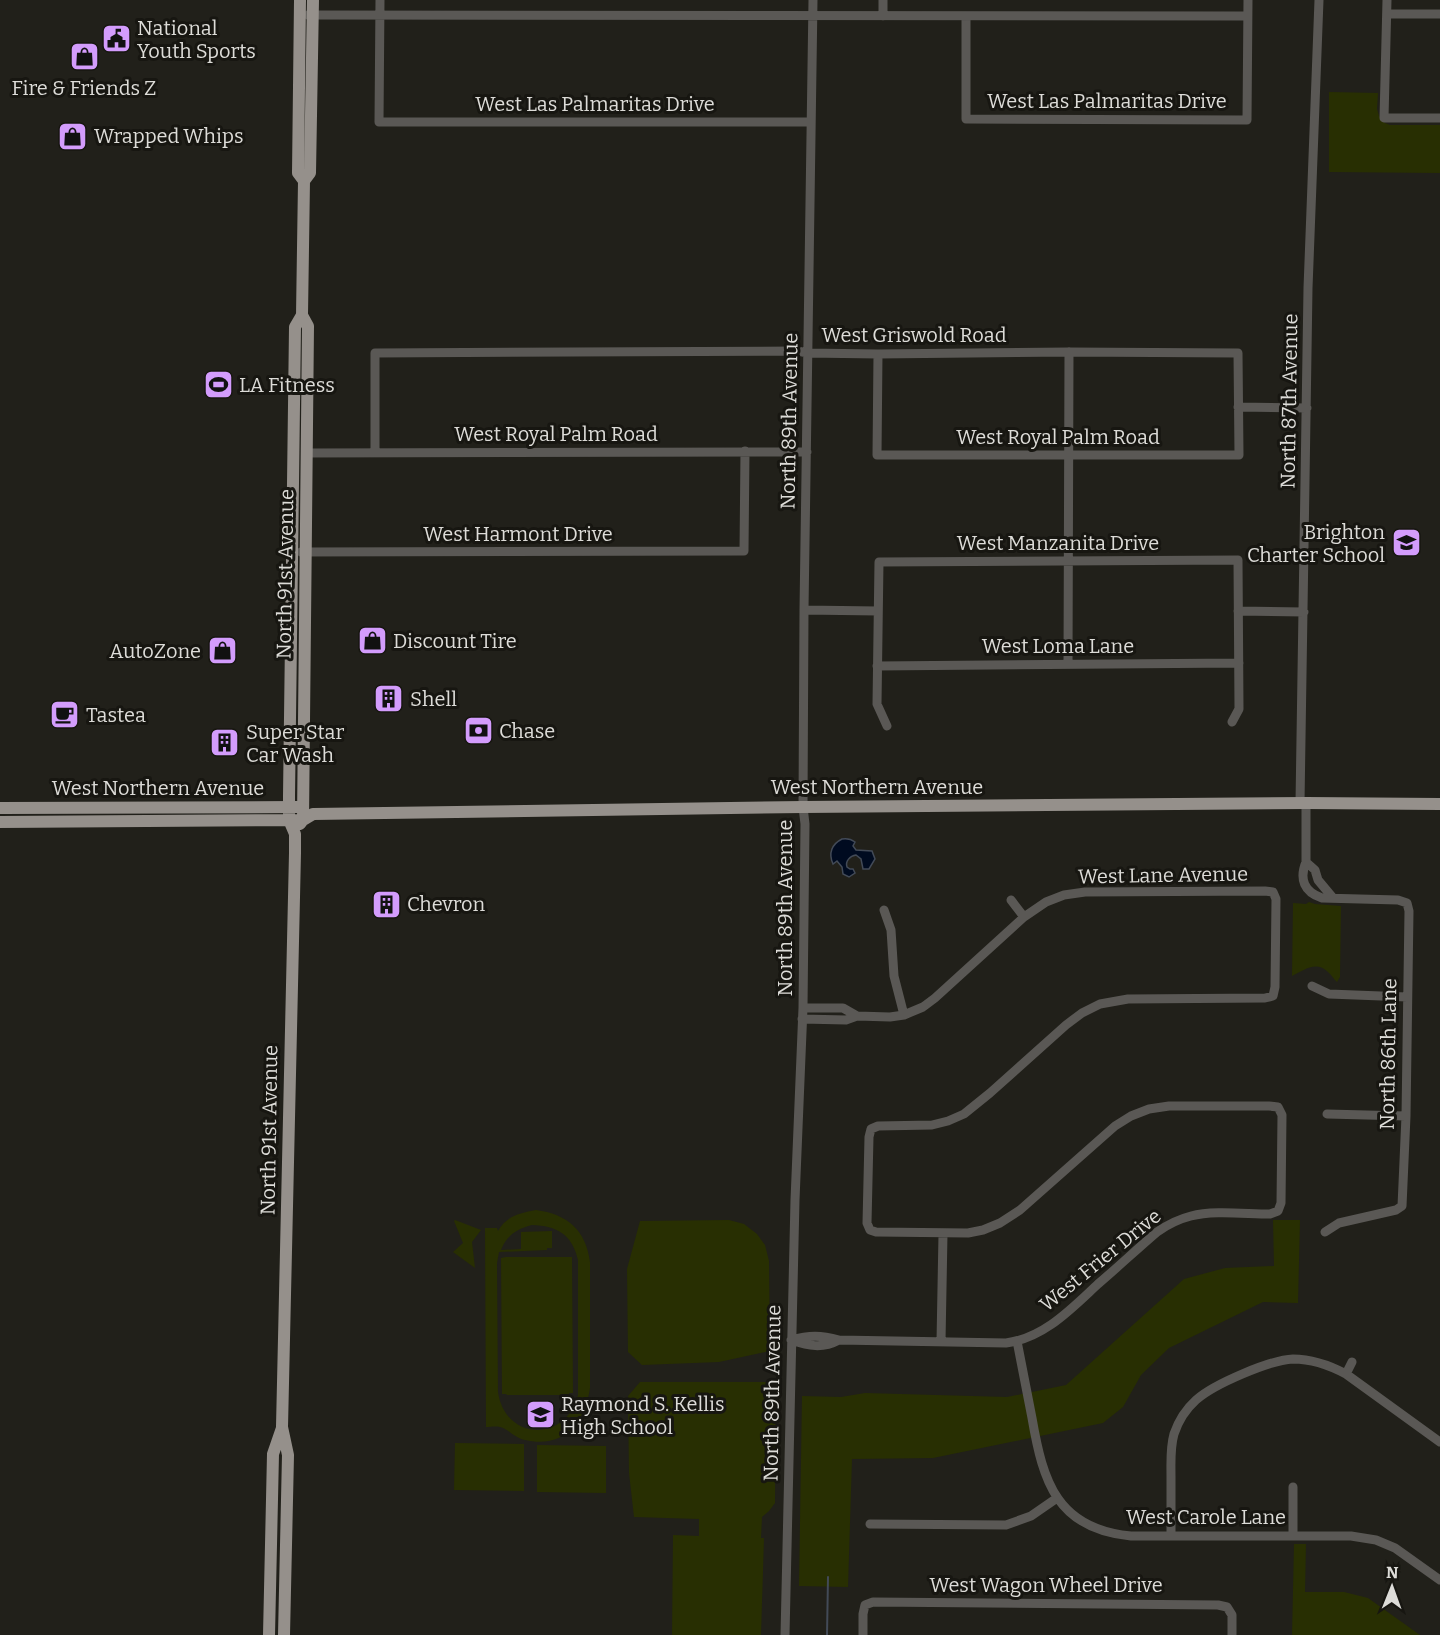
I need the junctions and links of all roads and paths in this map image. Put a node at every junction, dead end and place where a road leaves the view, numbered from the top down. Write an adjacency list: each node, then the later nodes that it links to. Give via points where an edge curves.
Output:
1 (300, 0): 11 (main road, North 91st Avenue)
2 (313, 0): 12 (main road, North 91st Avenue)
3 (380, 0): 13 (street)
4 (813, 0): 14 (street, North 89th Avenue)
5 (884, 0): 15 (street)
6 (1248, 0): 17 (street)
7 (1319, 0): 27 (street, North 87th Avenue)
8 (1387, 0): 9 (street)
9 (1387, 14): 10 (street); 18 (street, via 1384,118)
10 (1440, 14)
11 (300, 15): 12 (street); 20 (main road, North 91st Avenue, via 298,173)
12 (313, 15): 13 (street); 20 (main road, North 91st Avenue, via 310,172)
13 (380, 15): 14 (street); 19 (street, West Las Palmaritas Drive, via 379,122)
14 (813, 15): 15 (street); 19 (street, North 89th Avenue)
15 (883, 16): 16 (street)
16 (966, 16): 17 (street); 17 (street, West Las Palmaritas Drive, via 966,119 1247,120)
17 (1247, 16)
18 (1440, 118)
19 (811, 122): 23 (street, North 89th Avenue)
20 (304, 181): 21 (main road, North 91st Avenue)
21 (302, 315): 25 (main road, North 91st Avenue, via 295,327); 30 (main road, North 91st Avenue, via 308,326)
22 (1070, 352): 24 (street, West Griswold Road); 26 (street, West Griswold Road, via 1238,353); 32 (street)
23 (808, 353): 24 (street, West Griswold Road); 29 (street, North 89th Avenue); 31 (street, West Griswold Road, via 375,353)
24 (878, 354): 32 (street, West Royal Palm Road, via 877,455)
25 (294, 388): 30 (main road, via 300,409 300,441); 33 (main road, North 91st Avenue)
26 (1238, 407): 27 (street); 32 (street, West Royal Palm Road, via 1239,455)
27 (1307, 408): 38 (street, North 87th Avenue)
28 (745, 451): 29 (street, West Royal Palm Road); 31 (street, West Royal Palm Road); 33 (street, West Harmont Drive, via 744,551)
29 (807, 452): 35 (street, North 89th Avenue)
30 (307, 453): 31 (street, West Royal Palm Road); 33 (main road, North 91st Avenue)
31 (375, 453)
32 (1069, 455): 34 (street)
33 (298, 552): 39 (main road, North 91st Avenue); 43 (main road, North 91st Avenue)
34 (1069, 561): 36 (street, West Manzanita Drive, via 879,562); 37 (street, West Manzanita Drive, via 1238,560); 41 (street)
35 (804, 610): 36 (street); 50 (street, North 89th Avenue)
36 (878, 611): 42 (street)
37 (1238, 611): 38 (street); 40 (street)
38 (1304, 612): 46 (street, North 87th Avenue)
39 (291, 613): 43 (main road, via 296,639 296,679); 52 (main road, North 91st Avenue)
40 (1239, 663): 41 (street, West Loma Lane); 44 (street, via 1239,709)
41 (1068, 664): 42 (street, West Loma Lane)
42 (878, 666): 45 (street, via 877,704)
43 (304, 690): 49 (main road, North 91st Avenue)
44 (1232, 722)
45 (887, 726)
46 (1303, 803): 47 (main road, West Northern Avenue); 50 (main road, West Northern Avenue); 57 (street, North 87th Avenue)
47 (1440, 804)
48 (37, 807): 51 (main road, West Northern Avenue); 52 (main road, West Northern Avenue); 55 (main road)
49 (303, 807): 52 (main road, West Northern Avenue); 53 (main road, North 91st Avenue)
50 (803, 807): 53 (main road, West Northern Avenue); 66 (street, North 89th Avenue)
51 (0, 808)
52 (289, 813): 53 (main road, West Northern Avenue); 55 (main road, West Northern Avenue); 56 (main road, North 91st Avenue)
53 (308, 817): 56 (main road, North 91st Avenue)
54 (0, 822): 55 (main road, West Northern Avenue)
55 (37, 822)
56 (295, 834): 79 (main road, North 91st Avenue)
57 (1306, 862): 58 (street, via 1315,870); 59 (street, North 87th Avenue, via 1302,878)
58 (1318, 880): 59 (street); 60 (street)
59 (1306, 887): 60 (street, via 1312,895)
60 (1333, 898): 65 (street, North 86th Lane, via 1407,903)
61 (1011, 900): 63 (street)
62 (884, 910): 68 (street, via 891,930 894,976)
63 (1024, 917): 68 (street, West Lane Avenue, via 935,998); 73 (street, West Lane Avenue, via 1046,902 1085,892 1273,892 1273,996 1128,999 1100,1004 1082,1012 963,1114 932,1125 878,1125 871,1129 867,1223 870,1230)
64 (1312, 986): 65 (street, via 1329,994)
65 (1407, 997): 71 (street, North 86th Lane)
66 (803, 1008): 67 (street, West Lane Avenue, via 843,1008); 69 (street, North 89th Avenue)
67 (857, 1016): 68 (street, West Lane Avenue); 69 (street, West Lane Avenue, via 846,1020)
68 (904, 1016)
69 (802, 1019): 74 (street, North 89th Avenue)
70 (1327, 1114): 71 (street)
71 (1406, 1116): 72 (street, North 86th Lane, via 1402,1206 1339,1223)
72 (1326, 1232)
73 (943, 1234): 75 (street, West Frier Drive, via 968,1233 1000,1223 1115,1126 1149,1109 1278,1107 1282,1115 1278,1211 1202,1214 1166,1226 1065,1314); 76 (street)
74 (791, 1340): 76 (street, West Frier Drive, via 825,1336 839,1340); 91 (street, North 89th Avenue)
75 (1017, 1341): 76 (street, West Frier Drive); 82 (street, via 1041,1463)
76 (941, 1342)
77 (1352, 1362): 78 (street)
78 (1346, 1374): 80 (street); 85 (street, via 1306,1360 1277,1361 1195,1401 1174,1435)
79 (282, 1427): 86 (main road, North 91st Avenue, via 273,1454); 87 (main road, North 91st Avenue, via 288,1455)
80 (1440, 1442)
81 (1293, 1487): 84 (street)
82 (1056, 1498): 83 (street, via 1031,1516 1006,1525); 85 (street, West Carole Lane, via 1090,1526 1106,1532)
83 (870, 1524)
84 (1293, 1535): 85 (street, West Carole Lane); 88 (street, West Carole Lane, via 1376,1540 1395,1548)
85 (1171, 1536)
86 (271, 1549): 87 (main road); 89 (main road, North 91st Avenue)
87 (287, 1549): 90 (main road, North 91st Avenue)
88 (1440, 1580)
89 (269, 1635)
90 (284, 1635)
91 (785, 1635)
92 (863, 1635): 93 (street, West Wagon Wheel Drive, via 865,1605 873,1602 1218,1605 1227,1607 1232,1615)
93 (1232, 1635)

